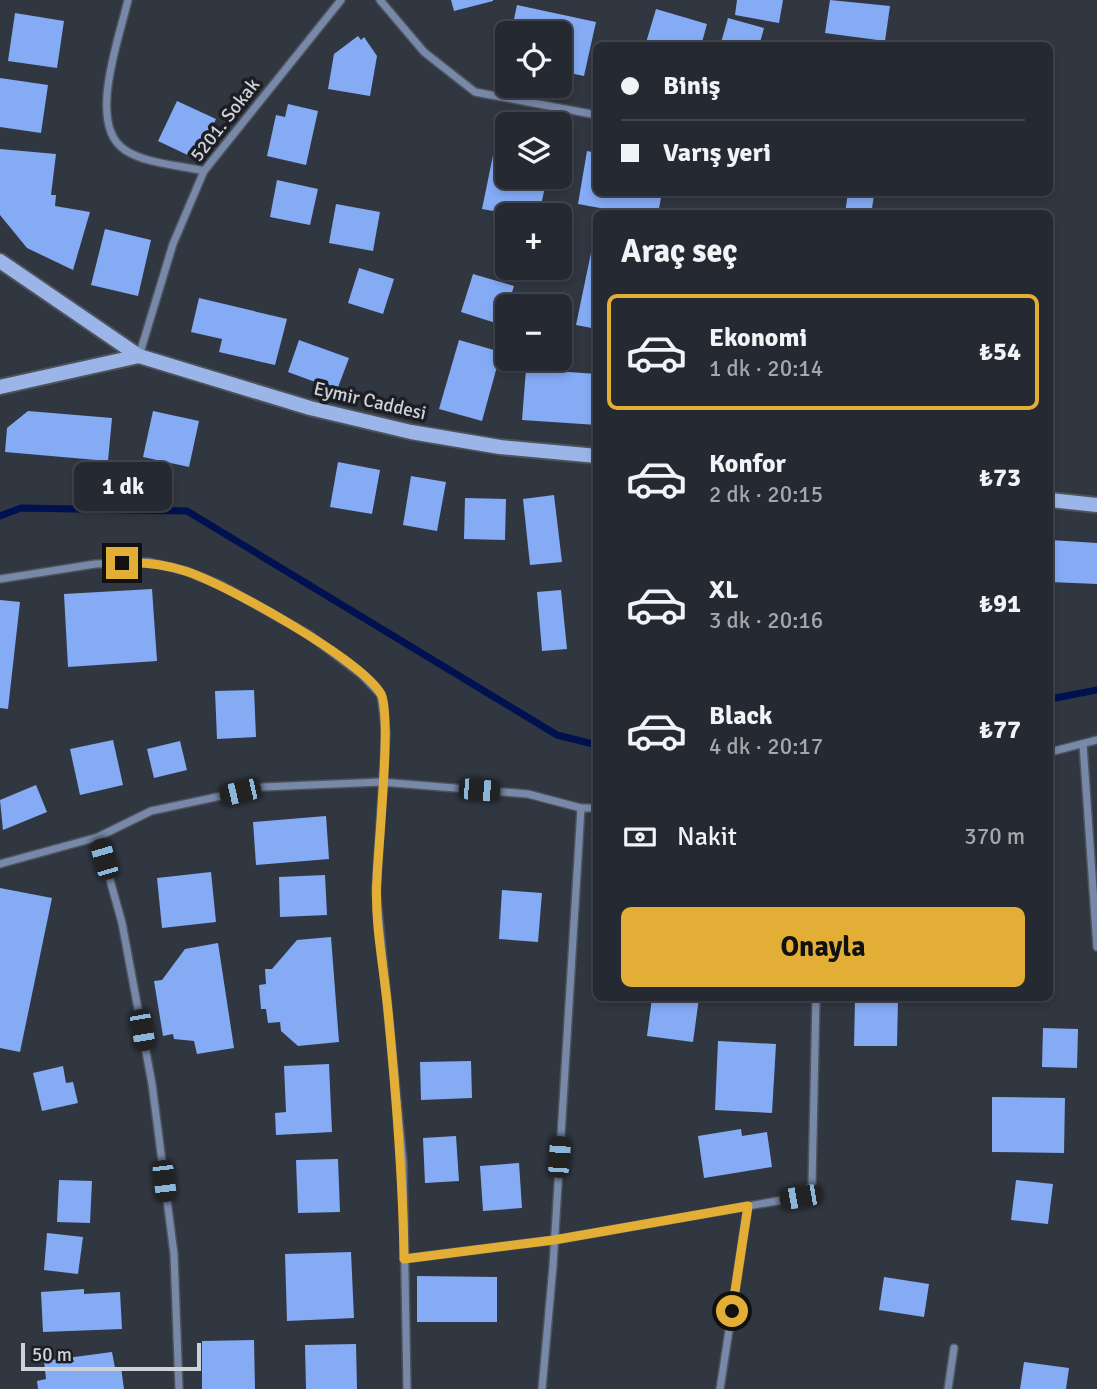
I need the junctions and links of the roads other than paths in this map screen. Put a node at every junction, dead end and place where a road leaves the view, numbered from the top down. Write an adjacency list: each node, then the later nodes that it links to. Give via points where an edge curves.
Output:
1 (128, 0): 5 (street, via 106,95 106,119 113,139 139,156)
2 (341, 0): 5 (street, 5201. Sokak)
3 (380, 0): 4 (street, via 424,52 475,92)
4 (593, 114)
5 (204, 171): 7 (street, 5201. Sokak, via 173,244)
6 (0, 261): 7 (main road, Eymir Caddesi)
7 (139, 356): 8 (main road, Eymir Caddesi); 9 (main road, Eymir Caddesi, via 310,408 411,432)
8 (0, 387)
9 (593, 456)
10 (1053, 500): 11 (main road)
11 (1097, 505)
12 (0, 579): 16 (street, via 95,564 149,562 222,586 308,634 381,695 386,733)
13 (1097, 740): 14 (street)
14 (1083, 744): 15 (street); 21 (street)
15 (1053, 751)
16 (382, 782): 17 (street, via 528,794); 19 (street, via 263,787 151,811); 25 (street, via 376,890 403,1162)
17 (581, 808): 18 (street); 24 (street)
18 (593, 808)
19 (98, 837): 20 (street); 27 (street, via 122,923 152,1084 174,1254)
20 (0, 864)
21 (1097, 947)
22 (816, 1001): 23 (street, via 812,1185 800,1197)
23 (748, 1206): 24 (street); 30 (street)
24 (554, 1240): 25 (street); 29 (street)
25 (404, 1259): 28 (street)
26 (954, 1348): 31 (street)
27 (179, 1389)
28 (407, 1389)
29 (542, 1389)
30 (719, 1389)
31 (948, 1389)

